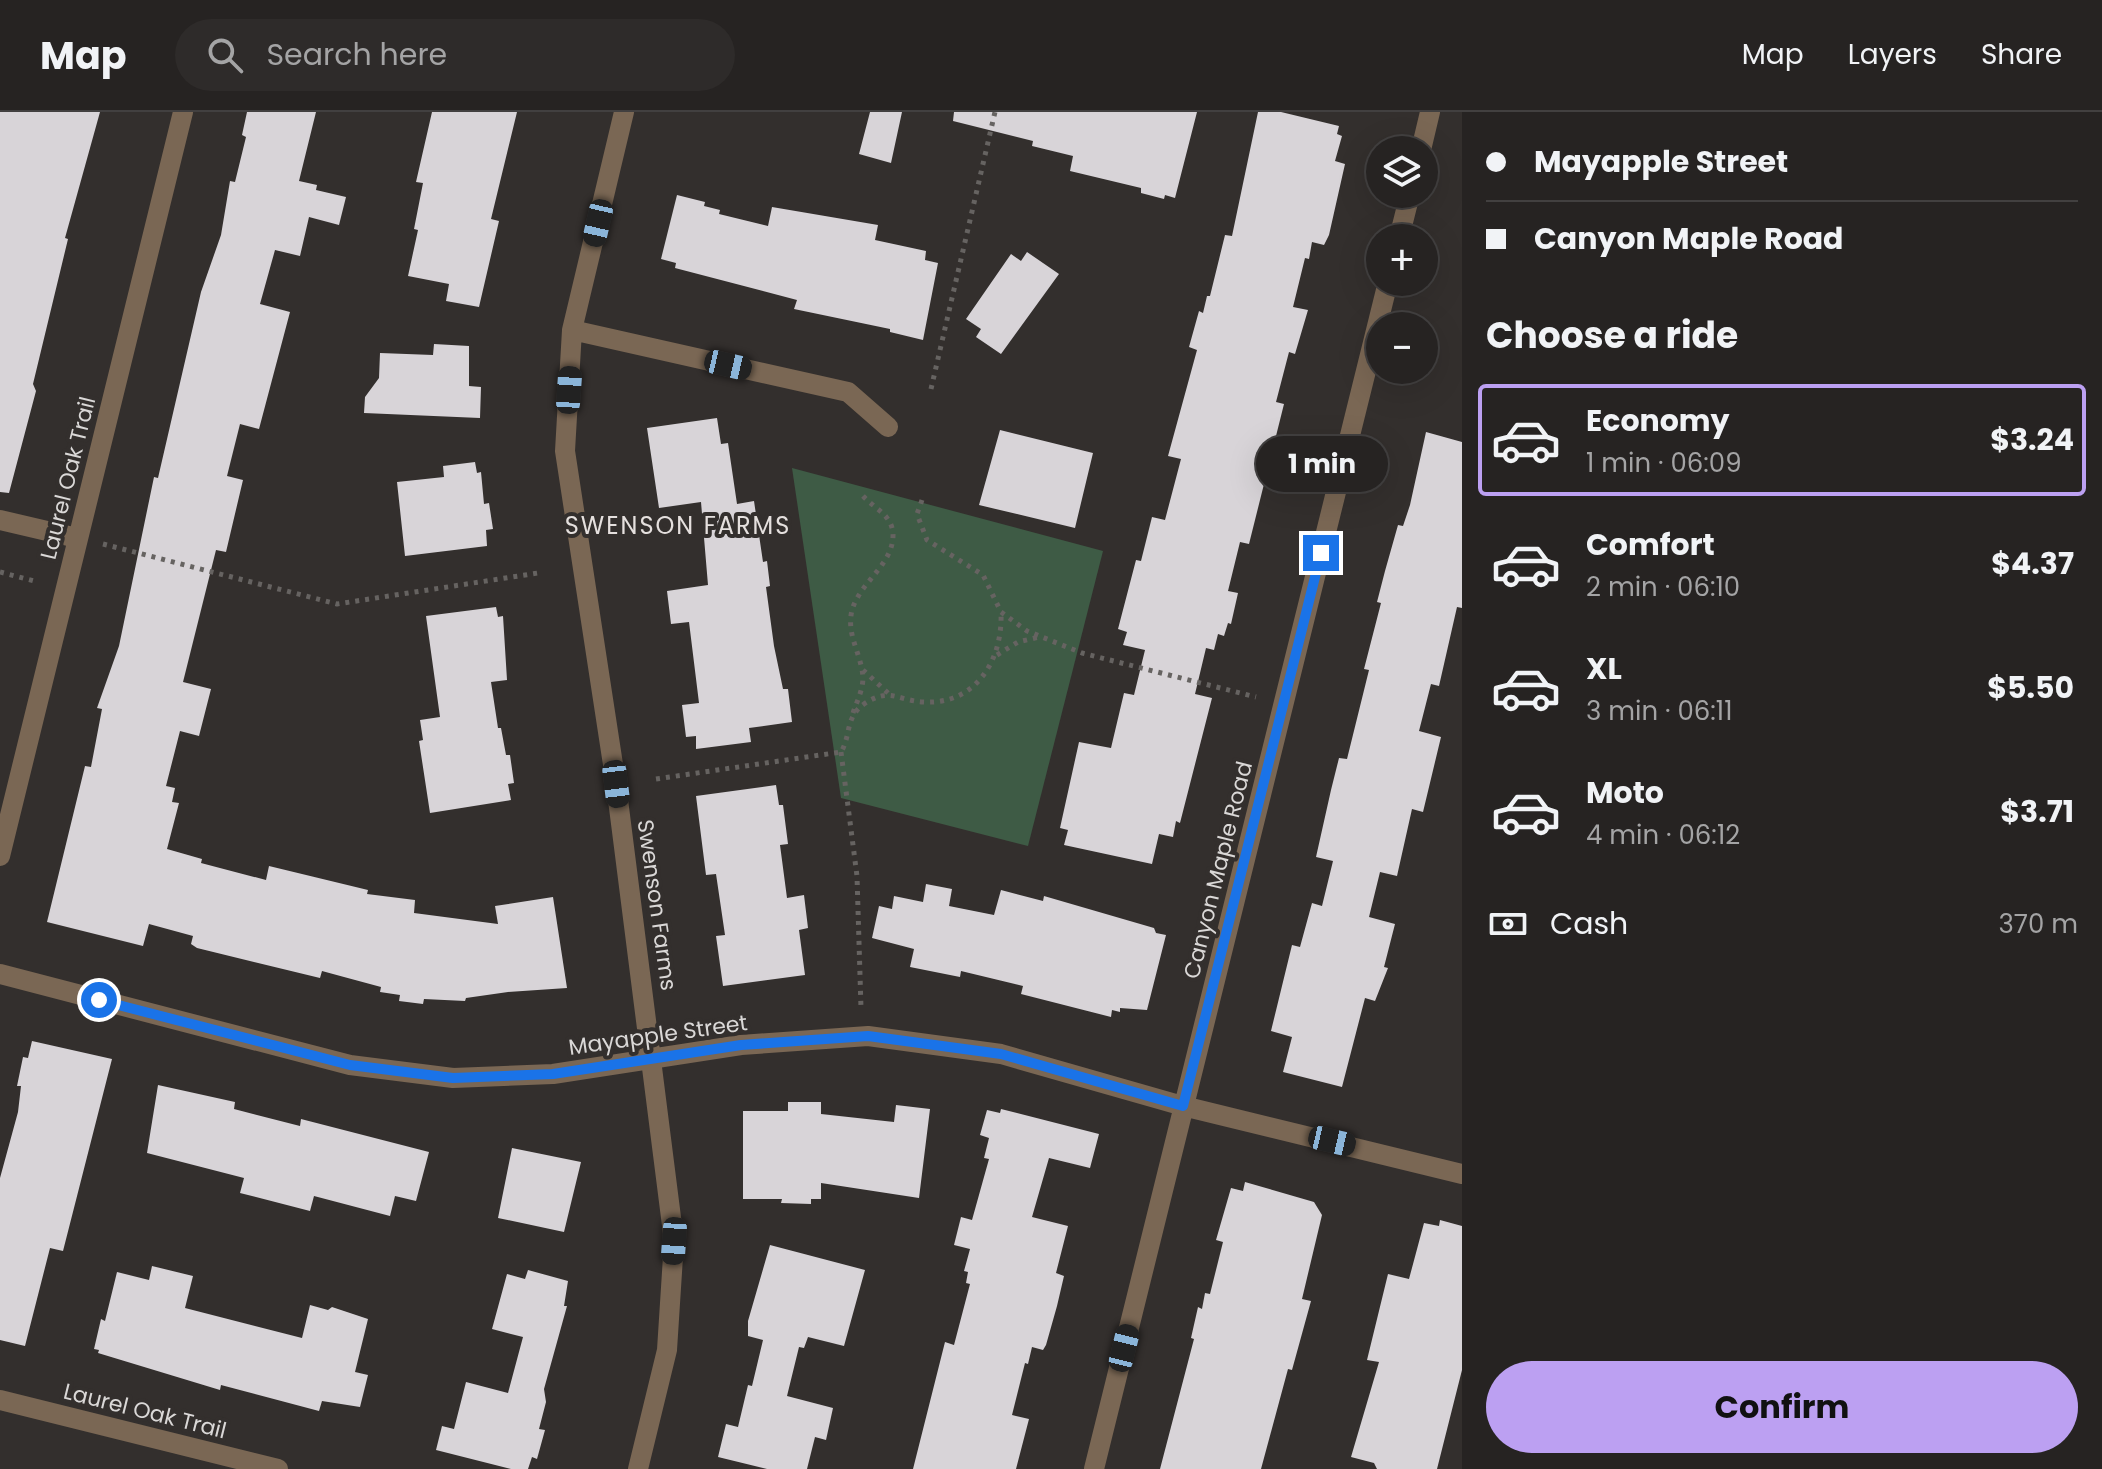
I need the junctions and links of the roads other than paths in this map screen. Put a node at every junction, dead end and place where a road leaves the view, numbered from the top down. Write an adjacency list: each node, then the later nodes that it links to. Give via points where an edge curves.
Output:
1 (183, 112): 9 (street, Laurel Oak Trail)
2 (624, 112): 6 (street, Swenson Farms)
3 (1430, 112): 4 (street)
4 (1424, 136)
5 (1385, 296): 13 (street, Canyon Maple Road)
6 (572, 330): 7 (street, via 848,392); 12 (street, Swenson Farms, via 565,451)
7 (888, 427)
8 (0, 520): 9 (street)
9 (77, 538): 10 (street, Laurel Oak Trail)
10 (0, 856)
11 (0, 974): 12 (street, Mayapple Street, via 350,1065 453,1078 553,1074)
12 (653, 1060): 13 (street, Mayapple Street, via 741,1045 868,1036 1001,1054); 17 (street, Swenson Farms, via 674,1241 667,1350)
13 (1183, 1106): 14 (street, Mayapple Street); 18 (street, Canyon Maple Road)
14 (1462, 1174)
15 (0, 1400): 16 (street, Laurel Oak Trail)
16 (278, 1469)
17 (638, 1469)
18 (1094, 1469)

